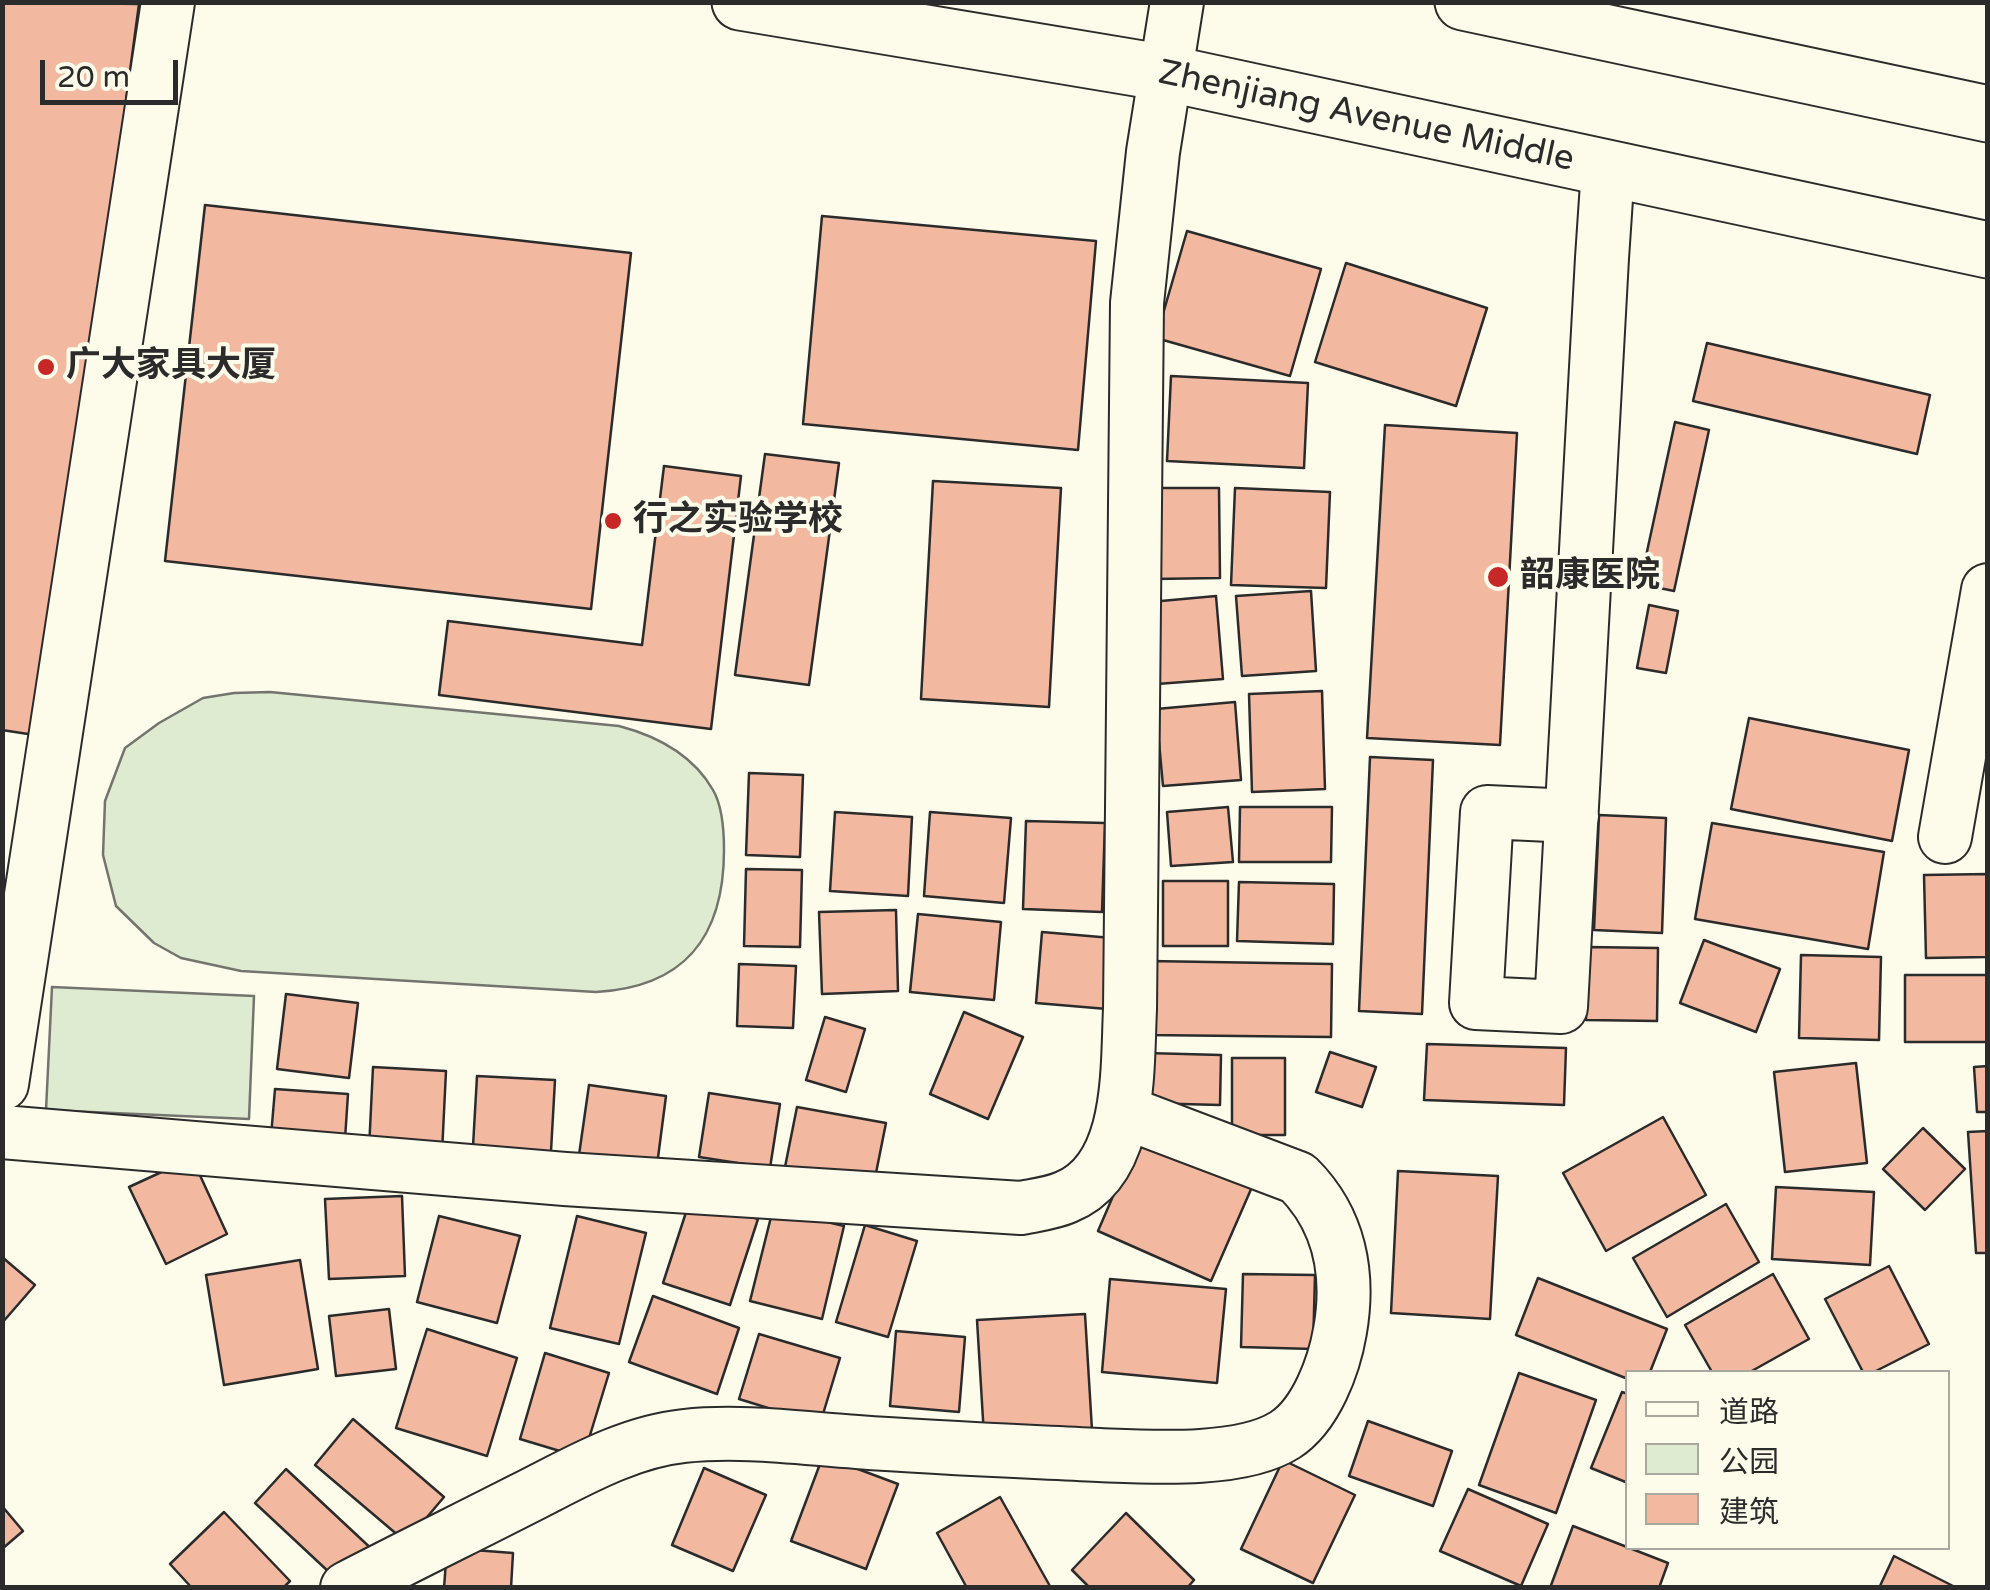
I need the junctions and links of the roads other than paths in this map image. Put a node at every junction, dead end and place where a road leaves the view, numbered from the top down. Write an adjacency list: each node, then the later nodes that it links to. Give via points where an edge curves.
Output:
1 (168, 2): 12 (street)
2 (740, 2): 5 (main road, Zhenjiang Avenue Middle)
3 (1177, 2): 5 (street)
4 (1463, 2): 6 (main road)
5 (1166, 73): 7 (main road, Zhenjiang Avenue Middle); 13 (street, via 1138,303)
6 (1988, 114)
7 (1608, 169): 8 (main road, Zhenjiang Avenue Middle); 10 (street)
8 (1988, 250)
9 (1988, 590): 11 (street)
10 (1572, 816)
11 (1945, 836)
12 (2, 1084)
13 (1124, 1112): 14 (street, via 1103,1168 1069,1196 1021,1208); 15 (street, via 1298,1178 1333,1227 1344,1306 1334,1361 1321,1394 1286,1435 1249,1449 1172,1458 737,1433 679,1436 607,1457)
14 (2, 1132)
15 (347, 1588)

